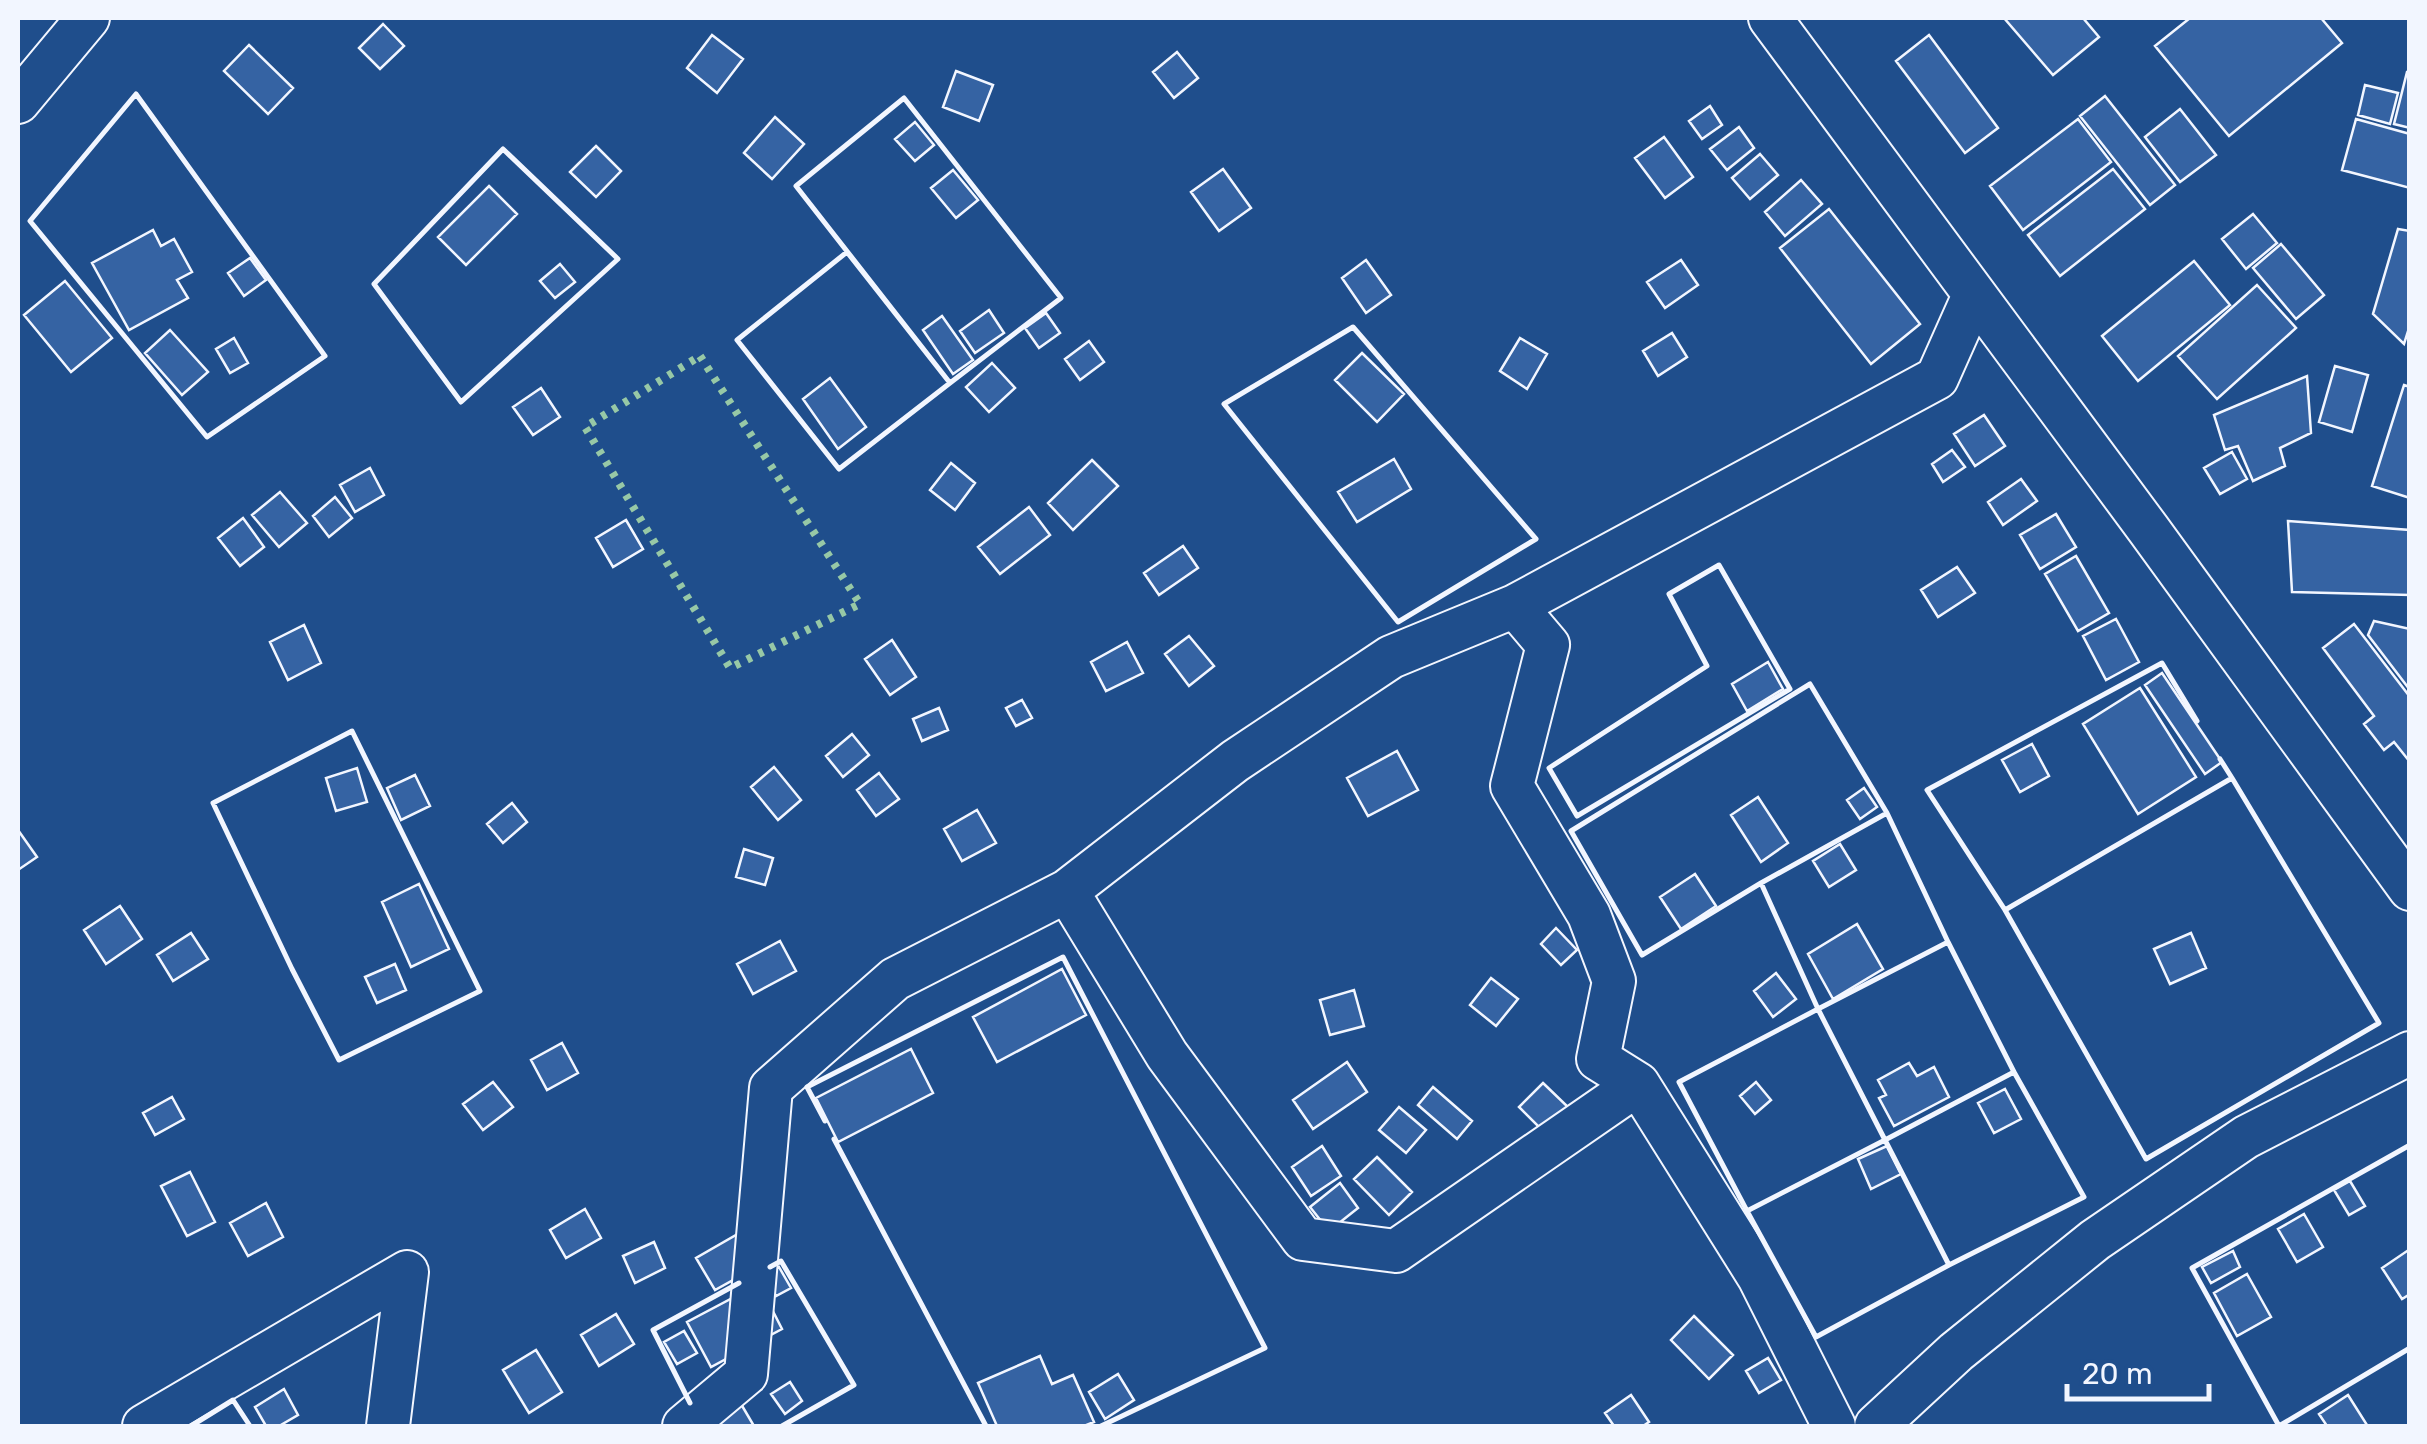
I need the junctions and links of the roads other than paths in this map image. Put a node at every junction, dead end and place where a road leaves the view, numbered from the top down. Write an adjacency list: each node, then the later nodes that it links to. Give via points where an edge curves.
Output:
1 (88, 18): 3 (street)
2 (1770, 18): 4 (street)
3 (18, 102)
4 (1974, 295): 5 (street, via 1937,378); 6 (street)
5 (1515, 606): 7 (street, via 1392,657 1235,761); 9 (street, via 1548,645 1512,786 1589,916 1614,981 1598,1059)
6 (2410, 889)
7 (1068, 890): 9 (street, via 1167,1055 1303,1238 1396,1251); 12 (street, via 895,979 771,1088 746,1374)
8 (2410, 1053): 14 (street, via 2246,1136 2110,1229 1956,1352)
9 (1638, 1084): 13 (street, via 1759,1277)
10 (144, 1426): 11 (street, via 407,1272)
11 (388, 1426)
12 (684, 1426)
13 (1834, 1426)
14 (1876, 1426)

